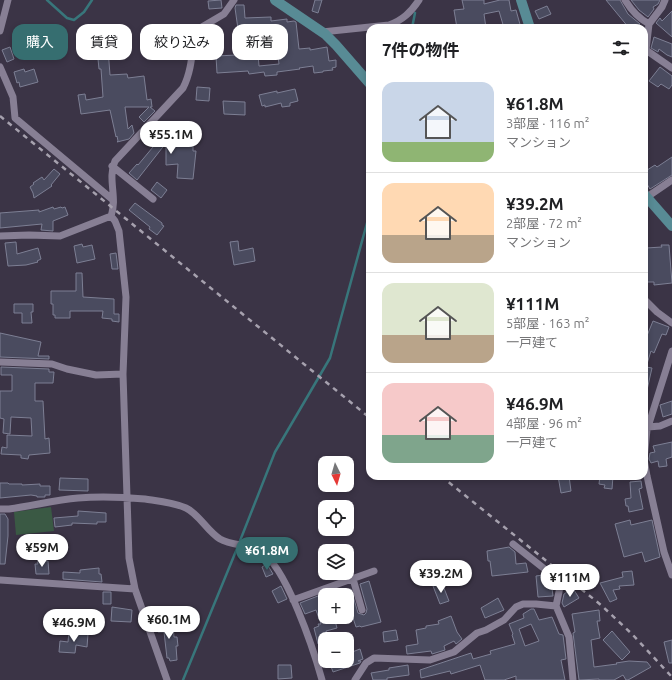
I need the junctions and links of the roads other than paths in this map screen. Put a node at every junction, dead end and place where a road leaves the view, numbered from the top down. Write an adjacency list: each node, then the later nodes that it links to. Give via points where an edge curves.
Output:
1 (8, 0): 12 (street)
2 (234, 0): 19 (street, via 224,14 195,31 190,69 183,88)
3 (275, 0): 14 (main road)
4 (419, 0): 8 (street, via 411,12)
5 (521, 0): 9 (main road)
6 (625, 0): 10 (street, via 630,9)
7 (665, 0): 10 (street)
8 (392, 24)
9 (529, 24)
10 (649, 24): 13 (street)
11 (366, 27): 14 (street)
12 (0, 31)
13 (648, 31)
14 (322, 32): 18 (main road)
15 (648, 54): 17 (street)
16 (0, 67): 24 (street, via 13,96 15,118)
17 (672, 68)
18 (366, 79)
19 (112, 166): 22 (street); 24 (street)
20 (672, 180): 21 (street)
21 (648, 194)
22 (153, 199)
23 (648, 199): 26 (main road)
24 (113, 200): 25 (street)
25 (111, 216): 27 (street, via 60,236); 32 (street, via 119,231 126,297)
26 (672, 226)
27 (0, 236)
28 (648, 303): 29 (street)
29 (672, 322)
30 (672, 351): 34 (street)
31 (0, 362): 32 (street, via 52,364 96,375)
32 (123, 374): 36 (street)
33 (672, 421): 34 (street)
34 (648, 427)
35 (648, 480): 40 (street, via 664,552)
36 (126, 498): 37 (street, via 78,498); 45 (street, via 129,558); 46 (street, via 166,501 183,507 219,538 228,543 260,550 277,568)
37 (0, 509)
38 (513, 544): 47 (street, via 561,582)
39 (374, 571): 41 (street)
40 (672, 575)
41 (354, 578)
42 (0, 580): 45 (street)
43 (348, 580): 46 (street)
44 (354, 580): 48 (street)
45 (135, 589): 49 (street)
46 (293, 600): 50 (street, via 311,642)
47 (556, 606): 51 (street, via 523,604 516,607 504,620 477,633 454,652 430,660 374,658 366,663); 52 (street, via 569,637)
48 (362, 610)
49 (167, 680)
50 (322, 680)
51 (355, 680)
52 (573, 680)

